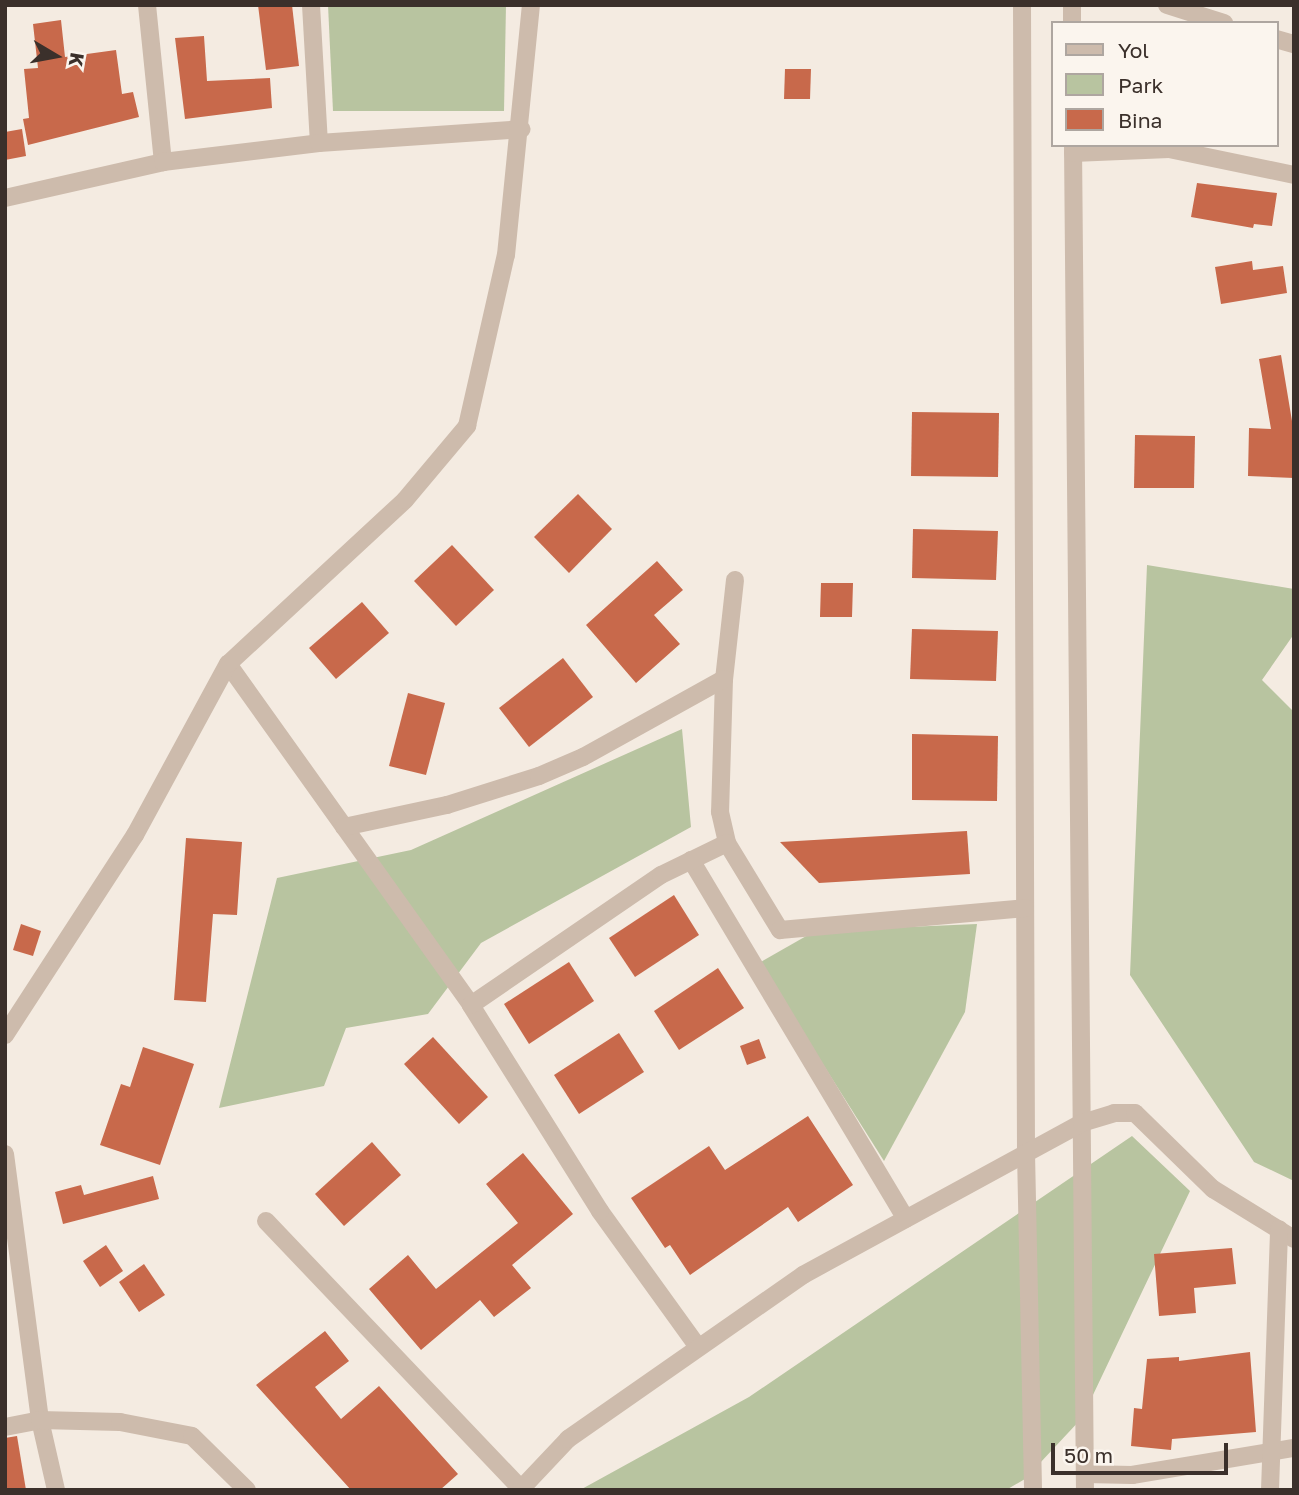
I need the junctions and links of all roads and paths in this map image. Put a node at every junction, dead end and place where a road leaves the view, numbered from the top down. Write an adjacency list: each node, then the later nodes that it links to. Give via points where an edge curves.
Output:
1 (147, 5): 10 (street)
2 (312, 5): 8 (street)
3 (530, 5): 7 (street)
4 (1022, 5): 19 (street)
5 (1167, 5): 6 (street)
6 (1218, 21)
7 (522, 129): 8 (street); 14 (street, via 506,255 467,426 405,500)
8 (320, 143): 10 (street)
9 (1073, 149): 11 (street, via 1169,149); 22 (street)
10 (163, 162): 12 (street)
11 (1294, 175)
12 (5, 198)
13 (735, 580): 15 (street)
14 (228, 664): 16 (street); 21 (street, via 135,835)
15 (724, 679): 16 (street, via 540,776 447,805); 17 (street, via 720,812)
16 (344, 827): 20 (street)
17 (727, 842): 18 (street); 19 (street, via 780,930)
18 (691, 860): 20 (street, via 562,940); 25 (street)
19 (1025, 908): 23 (street)
20 (471, 1005): 28 (street, via 600,1211)
21 (5, 1035)
22 (1082, 1123): 23 (street); 27 (street, via 1114,1113 1135,1113 1213,1189); 33 (street)
23 (1026, 1153): 25 (street); 37 (street)
24 (5, 1154): 29 (street)
25 (906, 1219): 28 (street, via 803,1275)
26 (266, 1221): 34 (street)
27 (1286, 1234): 32 (street)
28 (698, 1347): 34 (street, via 568,1439)
29 (40, 1420): 30 (street); 35 (street); 36 (street, via 120,1422 191,1436)
30 (5, 1427)
31 (1294, 1448): 32 (street)
32 (1272, 1454): 33 (street); 38 (street)
33 (1085, 1482)
34 (520, 1489)
35 (56, 1490)
36 (247, 1490)
37 (1032, 1490)
38 (1270, 1490)

